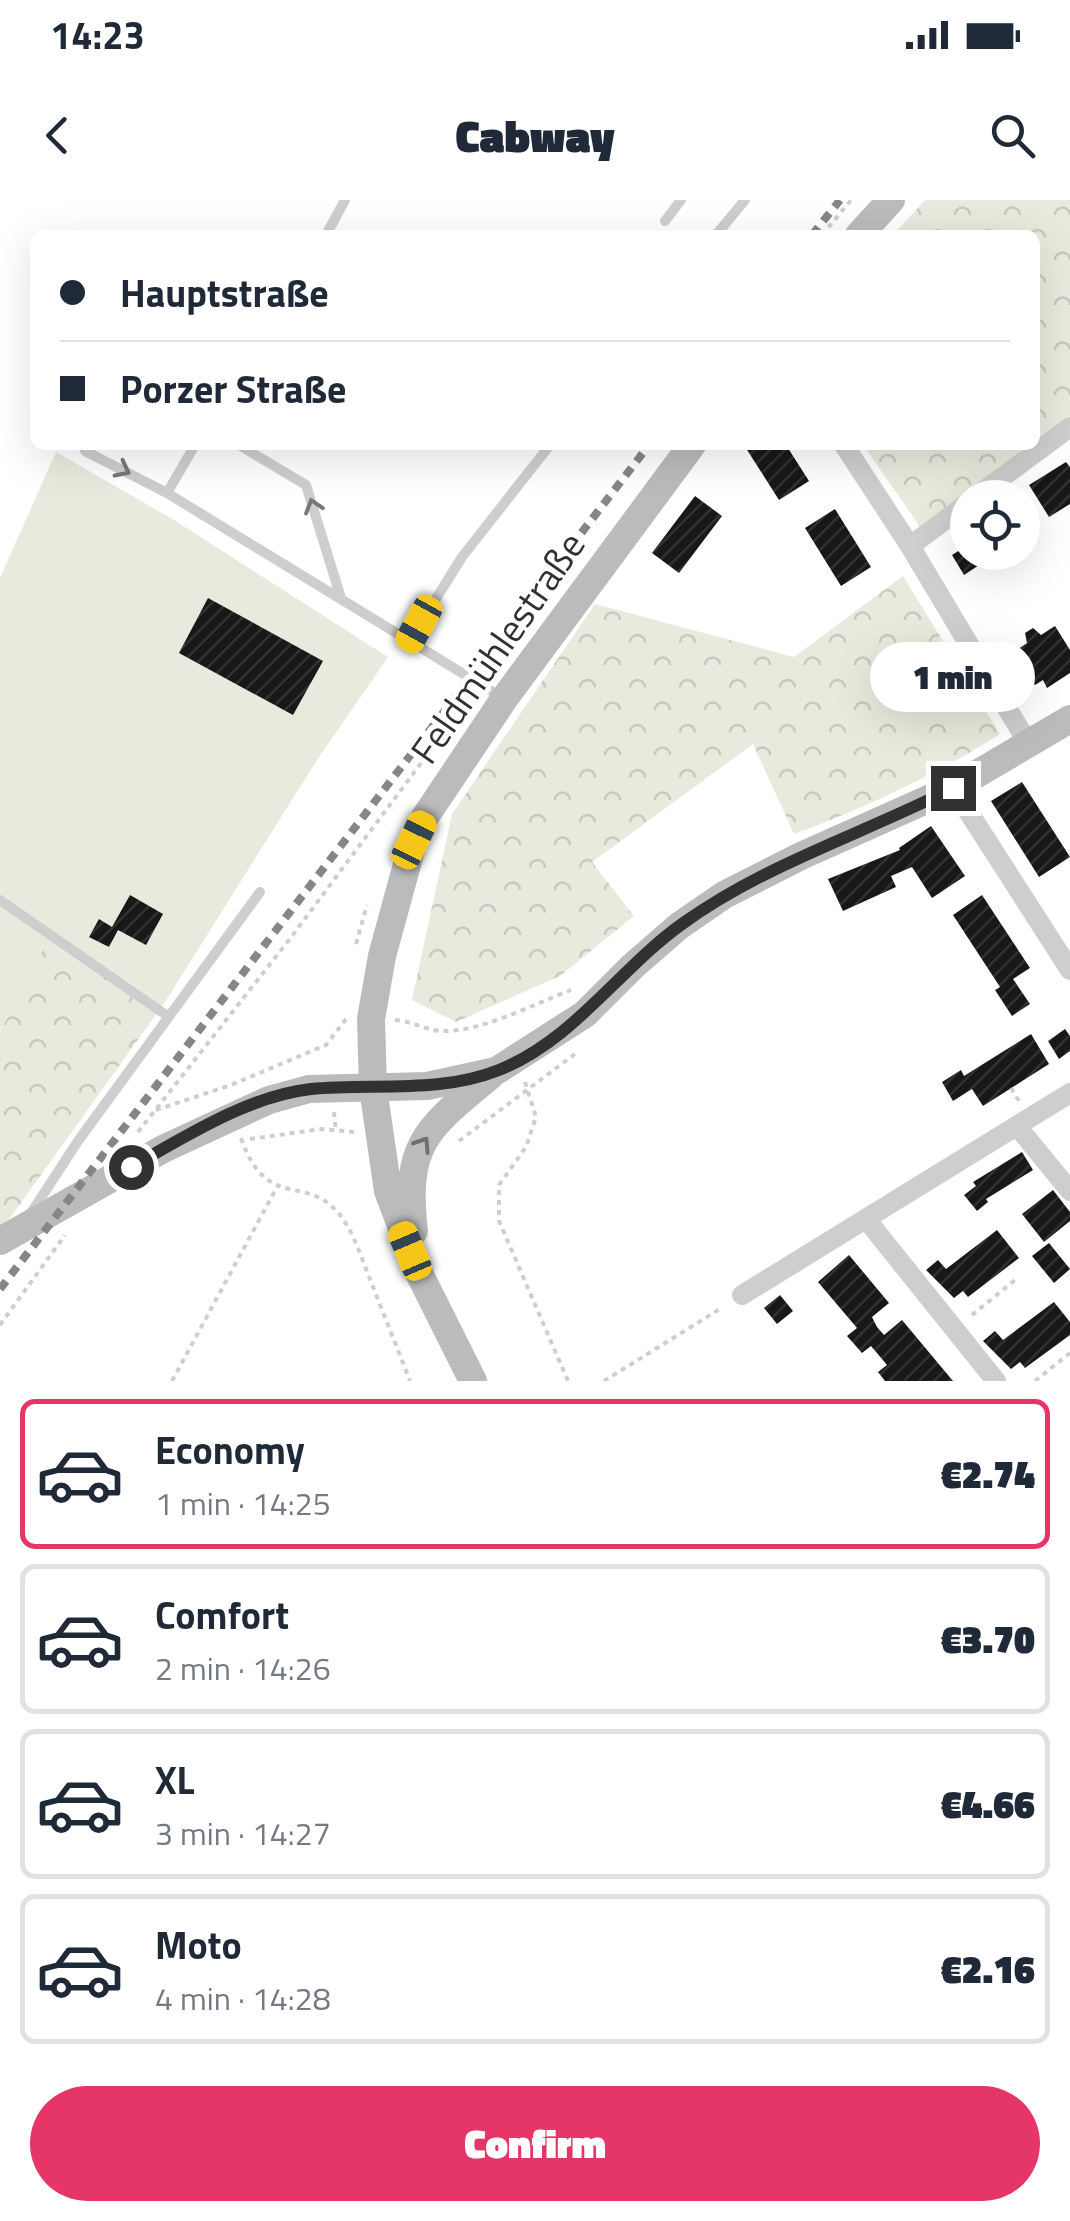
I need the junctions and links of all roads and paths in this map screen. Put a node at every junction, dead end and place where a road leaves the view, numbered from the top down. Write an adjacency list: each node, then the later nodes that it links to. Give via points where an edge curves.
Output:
1 (346, 200): 7 (lane)
2 (681, 200): 6 (lane)
3 (745, 200): 8 (lane)
4 (851, 200): 9 (path)
5 (891, 200): 10 (main road)
6 (665, 221)
7 (329, 230)
8 (720, 230)
9 (826, 230)
10 (864, 230)
11 (1070, 426): 12 (street)
12 (1040, 448)
13 (86, 450): 21 (lane, one-way to 21)
14 (192, 450): 21 (lane)
15 (248, 450): 24 (lane, one-way to 15, via 306,484)
16 (546, 450): 25 (lane, via 462,557)
17 (688, 450): 26 (main road, Feldmühlestraße)
18 (847, 450): 23 (street)
19 (1038, 450): 20 (street)
20 (998, 480)
21 (167, 493): 24 (lane)
22 (950, 516): 23 (street)
23 (910, 546): 28 (street)
24 (341, 599): 25 (lane)
25 (409, 642): 26 (lane)
26 (492, 691): 35 (main road, Feldmühlestraße, via 414,840); 41 (path)
27 (1070, 719): 28 (main road)
28 (1029, 745): 29 (main road)
29 (953, 788): 32 (street); 36 (main road, via 724,895 679,926 585,1014)
30 (260, 892): 34 (lane)
31 (0, 900): 34 (lane)
32 (1070, 970)
33 (578, 987): 35 (path, via 462,1031)
34 (169, 1017): 51 (lane)
35 (371, 1019): 37 (main road, Feldmühlestraße); 40 (path, via 346,1018 326,1045)
36 (506, 1066): 37 (main road, via 427,1086); 38 (path); 45 (main road, via 445,1114)
37 (373, 1088): 40 (main road); 43 (main road, Feldmühlestraße)
38 (528, 1091): 45 (path, via 462,1140 444,1146); 61 (path, via 536,1116 526,1147 499,1185 499,1222)
39 (1070, 1094): 42 (street)
40 (234, 1098): 41 (path); 46 (path); 51 (main road, via 163,1149)
41 (156, 1110): 44 (path)
42 (1017, 1126): 48 (street); 49 (street)
43 (378, 1132): 46 (path, via 322,1129); 52 (main road, Feldmühlestraße, via 388,1191)
44 (133, 1137)
45 (427, 1137): 52 (main road, one-way to 45, via 410,1190 414,1157)
46 (241, 1141): 47 (path, via 258,1175)
47 (277, 1187): 58 (path); 59 (path, via 316,1196 341,1216)
48 (1070, 1191)
49 (866, 1219): 54 (street); 56 (street)
50 (68, 1230): 55 (path)
51 (10, 1235)
52 (419, 1273): 60 (main road)
53 (1015, 1280): 56 (path)
54 (742, 1295): 62 (path)
55 (0, 1325)
56 (955, 1330): 63 (street)
57 (1070, 1352): 64 (path)
58 (172, 1381)
59 (410, 1381)
60 (472, 1381)
61 (568, 1381)
62 (604, 1381)
63 (996, 1381)
64 (1035, 1381)

